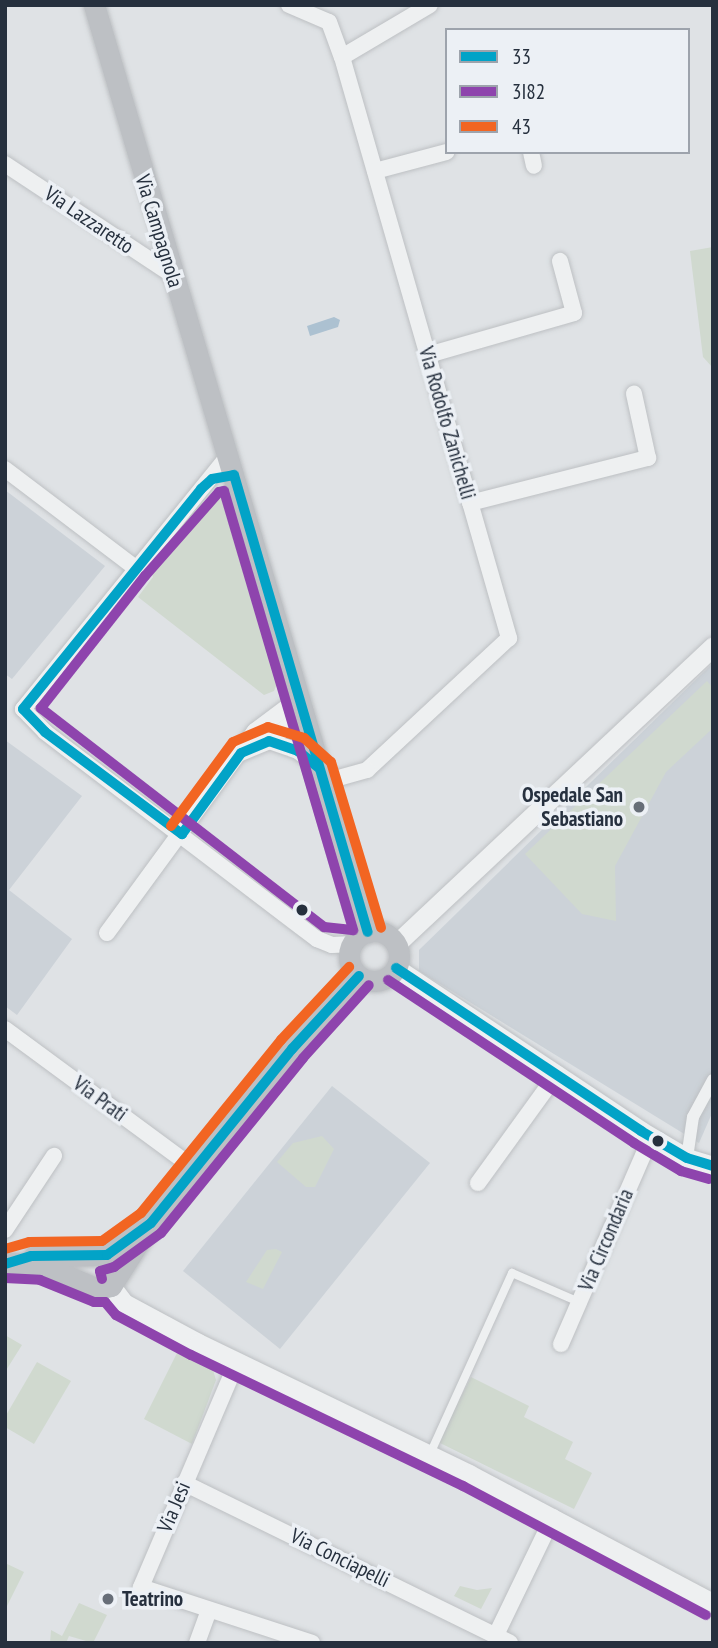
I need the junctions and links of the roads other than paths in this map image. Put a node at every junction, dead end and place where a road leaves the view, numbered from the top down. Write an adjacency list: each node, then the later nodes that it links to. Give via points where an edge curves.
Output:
1 (94, 5): 9 (main road, Via Campagnola)
2 (289, 5): 4 (street, Via Rodolfo Zanichelli, via 329,22)
3 (430, 5): 4 (street)
4 (342, 57): 7 (street, Via Rodolfo Zanichelli)
5 (445, 153): 7 (street)
6 (5, 164): 9 (street, Via Lazzaretto)
7 (375, 171): 10 (street, Via Rodolfo Zanichelli)
8 (560, 261): 10 (street, via 574,313)
9 (174, 276): 12 (main road, Via Campagnola)
10 (428, 355): 14 (street, Via Rodolfo Zanichelli)
11 (634, 394): 14 (street, via 648,458)
12 (231, 466): 15 (street, via 212,479); 17 (main road, Via Campagnola)
13 (5, 469): 15 (street)
14 (470, 503): 20 (street, Via Rodolfo Zanichelli, via 509,638 368,771)
15 (134, 567): 21 (street, via 23,709 56,741)
16 (713, 646): 24 (street)
17 (301, 706): 18 (street); 19 (street, via 255,731); 20 (main road, Via Campagnola)
18 (270, 741): 19 (street); 20 (street, via 298,751)
19 (241, 753): 21 (street)
20 (321, 775): 23 (main road, Via Campagnola)
21 (182, 834): 22 (street); 23 (street, via 317,939 332,945)
22 (107, 933)
23 (360, 938): 24 (main road, via 387,935); 26 (main road, via 350,961)
24 (396, 944): 25 (main road)
25 (396, 968): 26 (main road, via 379,981); 28 (street)
26 (359, 976): 34 (main road, via 292,1049)
27 (5, 1028): 34 (street, Via Prati)
28 (557, 1074): 30 (street); 35 (street)
29 (713, 1080): 32 (street, via 693,1117)
30 (650, 1137): 32 (street); 39 (street, Via Circondaria)
31 (54, 1156): 36 (street)
32 (687, 1158): 33 (street)
33 (713, 1166)
34 (195, 1169): 38 (main road)
35 (478, 1183)
36 (5, 1230)
37 (8, 1264): 38 (main road, via 31,1256); 38 (main road, via 43,1266 89,1284 85,1268)
38 (108, 1268): 41 (street, via 124,1303)
39 (579, 1302): 40 (street, Via Circondaria); 42 (lane, via 512,1272)
40 (561, 1344)
41 (237, 1362): 42 (street); 43 (street, Via Jesi)
42 (430, 1454): 44 (street)
43 (184, 1483): 46 (street, Via Jesi, via 141,1587); 47 (street, Via Conciapelli)
44 (553, 1517): 45 (street); 47 (street, Via Conciapelli)
45 (713, 1603)
46 (208, 1612): 48 (street); 49 (street)
47 (503, 1639)
48 (197, 1643)
49 (312, 1643)

